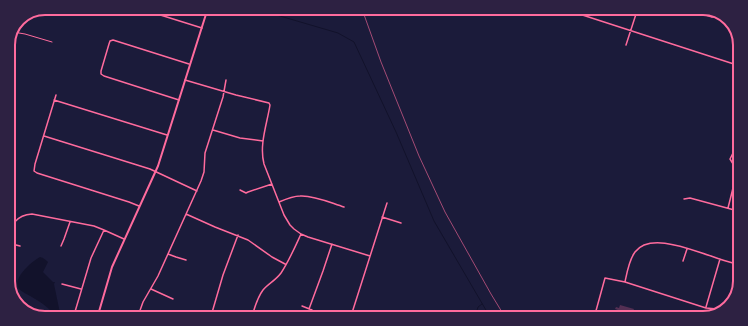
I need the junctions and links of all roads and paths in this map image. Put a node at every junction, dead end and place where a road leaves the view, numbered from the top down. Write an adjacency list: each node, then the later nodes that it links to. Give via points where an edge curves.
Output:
1 (160, 15): 5 (street)
2 (206, 15): 5 (street)
3 (582, 15): 6 (street)
4 (635, 15): 6 (street)
5 (202, 28): 10 (street)
6 (630, 31): 9 (street); 11 (street)
7 (18, 33): 8 (lane)
8 (52, 42)
9 (626, 46)
10 (190, 64): 12 (street); 17 (street, via 113,40 109,44 101,74)
11 (733, 64)
12 (185, 80): 14 (street); 17 (street)
13 (226, 80): 14 (street)
14 (224, 91): 18 (street); 21 (street, via 269,103)
15 (56, 95): 16 (street)
16 (54, 100): 19 (street); 20 (street)
17 (179, 100): 19 (street)
18 (213, 130): 21 (street, via 240,138); 28 (street)
19 (168, 135): 24 (street)
20 (44, 136): 24 (street); 32 (street, via 35,164 36,173)
21 (264, 141): 25 (street, via 262,153)
22 (733, 153): 23 (street, via 730,159)
23 (733, 164)
24 (156, 172): 28 (street); 32 (street)
25 (272, 184): 27 (street, via 246,193); 30 (street)
26 (733, 188): 34 (street)
27 (240, 190)
28 (197, 191): 36 (street)
29 (684, 199): 34 (street, via 690,198)
30 (279, 202): 33 (street, via 305,196); 42 (street, via 285,218)
31 (387, 202): 37 (street)
32 (140, 206): 44 (street)
33 (344, 207)
34 (728, 208): 35 (street)
35 (733, 210)
36 (186, 214): 43 (street); 50 (street)
37 (382, 217): 40 (street); 51 (street)
38 (15, 222): 39 (street, via 24,215 34,214)
39 (70, 222): 41 (street); 48 (street)
40 (401, 222)
41 (104, 230): 44 (street); 59 (street, via 91,258)
42 (302, 234): 45 (street); 56 (street)
43 (238, 236): 56 (street); 70 (street)
44 (124, 240): 68 (street, via 111,271)
45 (332, 244): 51 (street); 64 (street)
46 (15, 245): 47 (street)
47 (20, 246)
48 (61, 246)
49 (687, 249): 52 (street); 54 (street); 57 (street, via 675,245 644,245 632,257)
50 (168, 254): 53 (street); 60 (street)
51 (370, 256): 72 (street)
52 (720, 259): 55 (street); 63 (street)
53 (186, 260)
54 (683, 261)
55 (733, 263)
56 (286, 264): 71 (street, via 279,276 260,294)
57 (625, 282): 63 (street); 73 (street, via 605,278)
58 (62, 284): 59 (street)
59 (82, 289): 67 (street)
60 (151, 289): 61 (street); 69 (street)
61 (173, 299)
62 (302, 306): 64 (street)
63 (706, 308): 65 (street)
64 (309, 309): 66 (street)
65 (714, 309)
66 (312, 310)
67 (75, 311)
68 (99, 311)
69 (140, 311)
70 (212, 311)
71 (254, 311)
72 (353, 311)
73 (596, 311)

